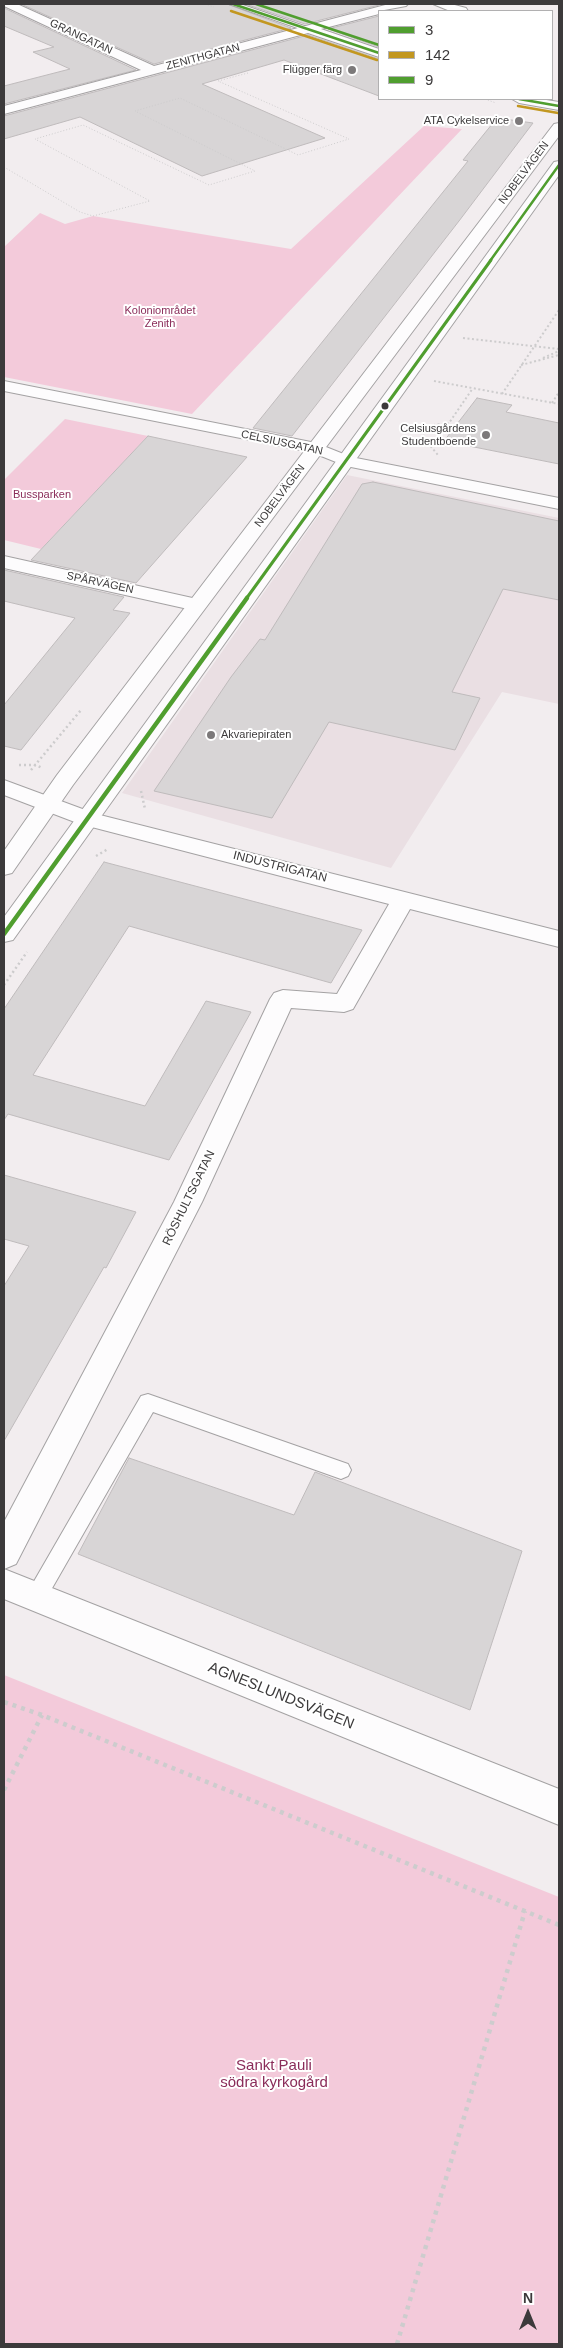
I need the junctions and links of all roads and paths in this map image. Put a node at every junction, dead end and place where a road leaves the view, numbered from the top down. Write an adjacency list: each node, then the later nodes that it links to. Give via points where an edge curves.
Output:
1 (8, 4): 10 (street, GRANGATAN)
2 (233, 4): 8 (lane)
3 (402, 4): 6 (street, ZENITHGATAN)
4 (439, 4): 7 (street)
5 (378, 10): 8 (street, ZENITHGATAN)
6 (380, 10)
7 (459, 10)
8 (309, 29): 9 (street); 10 (street, ZENITHGATAN)
9 (378, 53)
10 (154, 71): 14 (street, ZENITHGATAN)
11 (248, 73): 17 (path, via 218,81 348,139 298,155 180,98 135,111 255,171 209,185 84,125 35,139 150,200 93,216 80,212)
12 (525, 100): 13 (street)
13 (559, 106)
14 (4, 110)
15 (559, 127): 34 (street, NOBELVÄGEN)
16 (559, 164): 35 (street, NOBELVÄGEN)
17 (4, 167)
18 (559, 310): 20 (path)
19 (457, 337): 20 (path)
20 (535, 346): 21 (path); 24 (path)
21 (559, 350): 23 (path)
22 (559, 355): 23 (path)
23 (529, 363): 24 (path)
24 (521, 365): 29 (path)
25 (432, 381): 27 (path)
26 (4, 386): 34 (street, CELSIUSGATAN)
27 (473, 388): 29 (path); 33 (path, via 448,423)
28 (559, 392): 30 (path)
29 (502, 394): 30 (path)
30 (552, 403): 31 (path)
31 (559, 404)
32 (397, 423): 33 (path)
33 (419, 427): 36 (path, via 426,442)
34 (316, 448): 35 (street, CELSIUSGATAN); 39 (street, NOBELVÄGEN)
35 (346, 461): 37 (street, CELSIUSGATAN); 42 (street, NOBELVÄGEN)
36 (444, 462)
37 (559, 504)
38 (4, 562): 39 (street, SPÅRVÄGEN)
39 (197, 605): 41 (street, NOBELVÄGEN)
40 (4, 787): 41 (street, INDUSTRIGATAN)
41 (49, 803): 42 (street, INDUSTRIGATAN); 43 (street, NOBELVÄGEN)
42 (88, 819): 44 (street, INDUSTRIGATAN); 45 (street, NOBELVÄGEN)
43 (4, 868)
44 (404, 899): 46 (street, INDUSTRIGATAN); 48 (street, RÖSHULTSGATAN, via 344,1003 282,999 188,1202)
45 (4, 934)
46 (559, 939)
47 (341, 1470): 50 (lane, via 148,1402)
48 (4, 1554)
49 (4, 1584): 50 (street, AGNESLUNDSVÄGEN)
50 (36, 1597): 54 (street, AGNESLUNDSVÄGEN)
51 (4, 1702): 52 (path)
52 (42, 1715): 53 (path); 55 (path)
53 (4, 1790)
54 (559, 1807)
55 (525, 1911): 56 (path); 57 (path)
56 (559, 1925)
57 (397, 2344)

